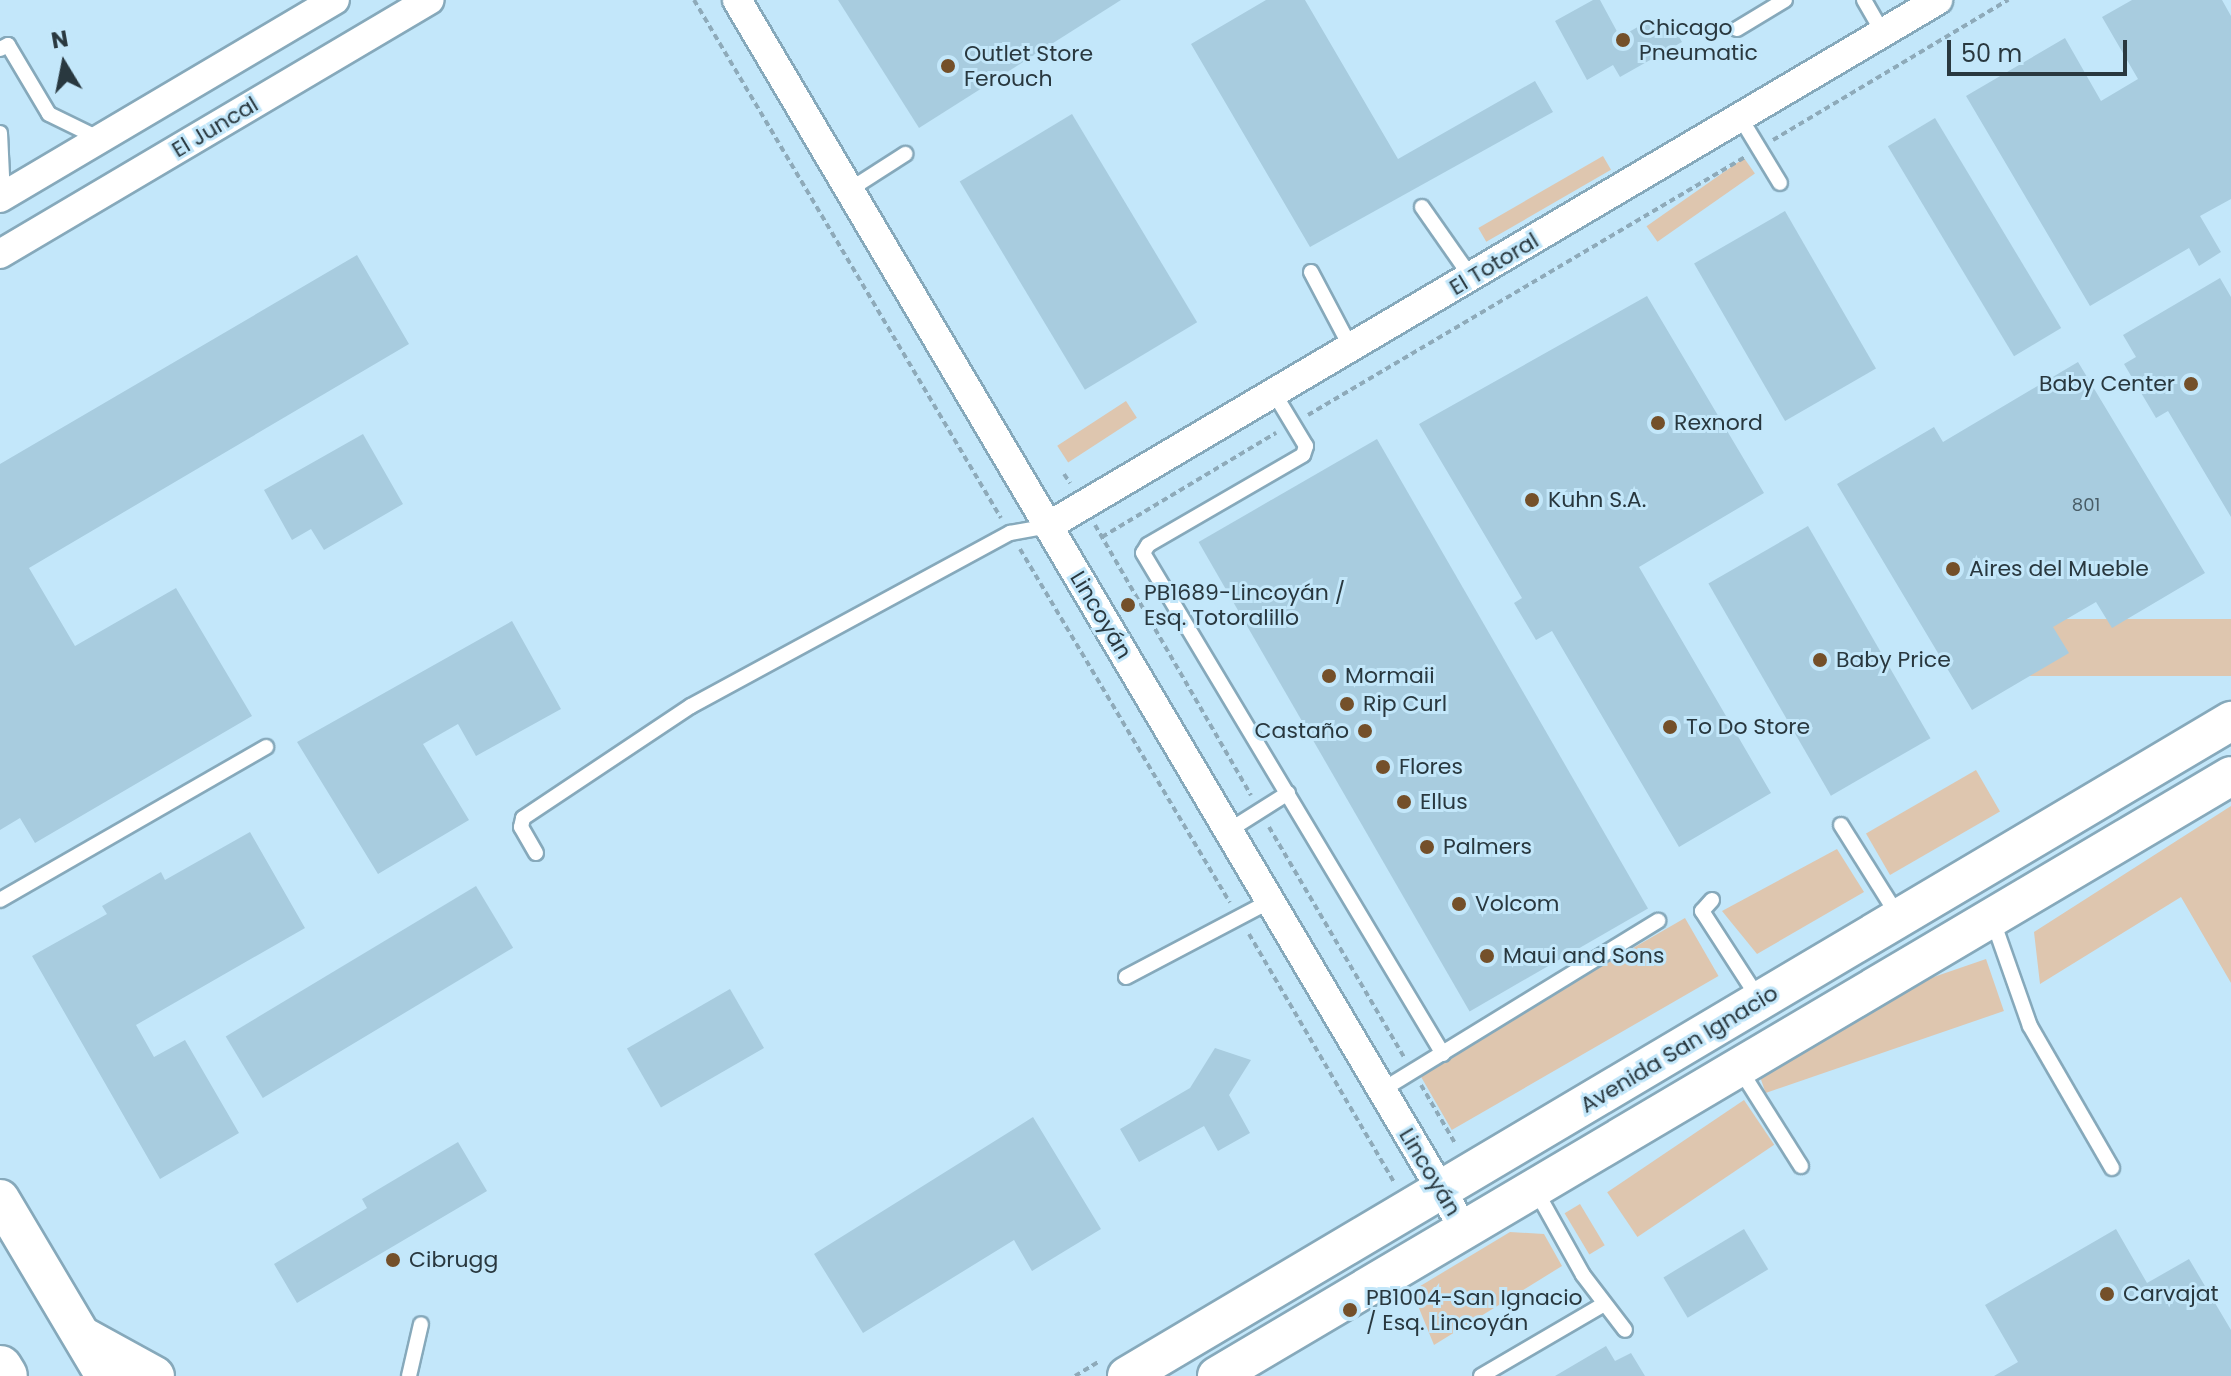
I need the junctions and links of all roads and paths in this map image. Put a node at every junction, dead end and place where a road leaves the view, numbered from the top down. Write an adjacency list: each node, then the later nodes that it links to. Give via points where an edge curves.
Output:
1 (335, 0): 14 (street)
2 (429, 0): 21 (street, El Juncal)
3 (694, 0): 28 (path)
4 (737, 0): 18 (street, Lincoyán)
5 (1785, 0): 9 (lane)
6 (1864, 0): 10 (lane)
7 (1938, 0): 10 (street, El Totoral)
8 (2008, 0): 15 (path)
9 (1737, 29)
10 (1883, 33): 12 (street, El Totoral)
11 (4, 47): 14 (lane, via 49,114)
12 (1740, 117): 15 (lane); 23 (street, El Totoral)
13 (0, 133): 19 (lane)
14 (100, 139): 19 (street)
15 (1758, 149): 17 (lane); 26 (path)
16 (905, 154): 18 (lane)
17 (1780, 183)
18 (849, 190): 27 (street, Lincoyán)
19 (1, 197)
20 (1422, 207): 23 (lane)
21 (0, 254)
22 (1311, 272): 24 (lane)
23 (1471, 277): 24 (street, El Totoral)
24 (1351, 348): 25 (street, El Totoral)
25 (1274, 393): 26 (lane); 27 (street, El Totoral)
26 (1294, 423): 29 (path); 33 (lane, via 1306,446 1303,455 1148,545 1143,553)
27 (1048, 526): 28 (lane); 35 (street, Lincoyán)
28 (1010, 533): 36 (lane, via 691,706 523,818 521,827); 40 (path)
29 (1102, 537)
30 (2231, 721): 41 (main road, Avenida San Ignacio)
31 (266, 747): 37 (lane)
32 (2231, 776): 42 (main road, Avenida San Ignacio)
33 (1288, 793): 35 (lane); 46 (lane)
34 (1841, 825): 41 (lane)
35 (1228, 831): 39 (street, Lincoyán)
36 (536, 853)
37 (0, 900)
38 (1712, 900): 45 (lane, via 1702,911)
39 (1270, 901): 40 (lane); 48 (street, Lincoyán)
40 (1239, 917): 44 (lane); 53 (path)
41 (1899, 918): 45 (main road, Avenida San Ignacio)
42 (1992, 919): 47 (main road, Avenida San Ignacio); 52 (lane, via 2003,938 2030,1026)
43 (1658, 921): 46 (lane)
44 (1126, 977)
45 (1760, 1001): 49 (main road, Avenida San Ignacio)
46 (1443, 1054): 48 (lane)
47 (1739, 1068): 50 (main road, Avenida San Ignacio); 51 (lane)
48 (1382, 1090): 55 (street, Lincoyán)
49 (1596, 1099): 50 (main road, via 1600,1128); 55 (main road, Avenida San Ignacio)
50 (1617, 1140): 54 (main road, Avenida San Ignacio)
51 (1801, 1166)
52 (2112, 1168)
53 (1395, 1183)
54 (1535, 1188): 57 (main road, Avenida San Ignacio); 58 (lane)
55 (1441, 1190): 57 (street, Lincoyán); 67 (main road, Avenida San Ignacio)
56 (0, 1199): 61 (main road)
57 (1464, 1229): 68 (main road, Avenida San Ignacio)
58 (1604, 1304): 60 (lane); 69 (lane)
59 (421, 1324): 66 (lane)
60 (1625, 1330)
61 (80, 1333): 64 (main road); 65 (main road)
62 (0, 1368): 63 (highway)
63 (5, 1376)
64 (105, 1376)
65 (155, 1376)
66 (409, 1376)
67 (1127, 1376)
68 (1217, 1376)
69 (1481, 1376)

